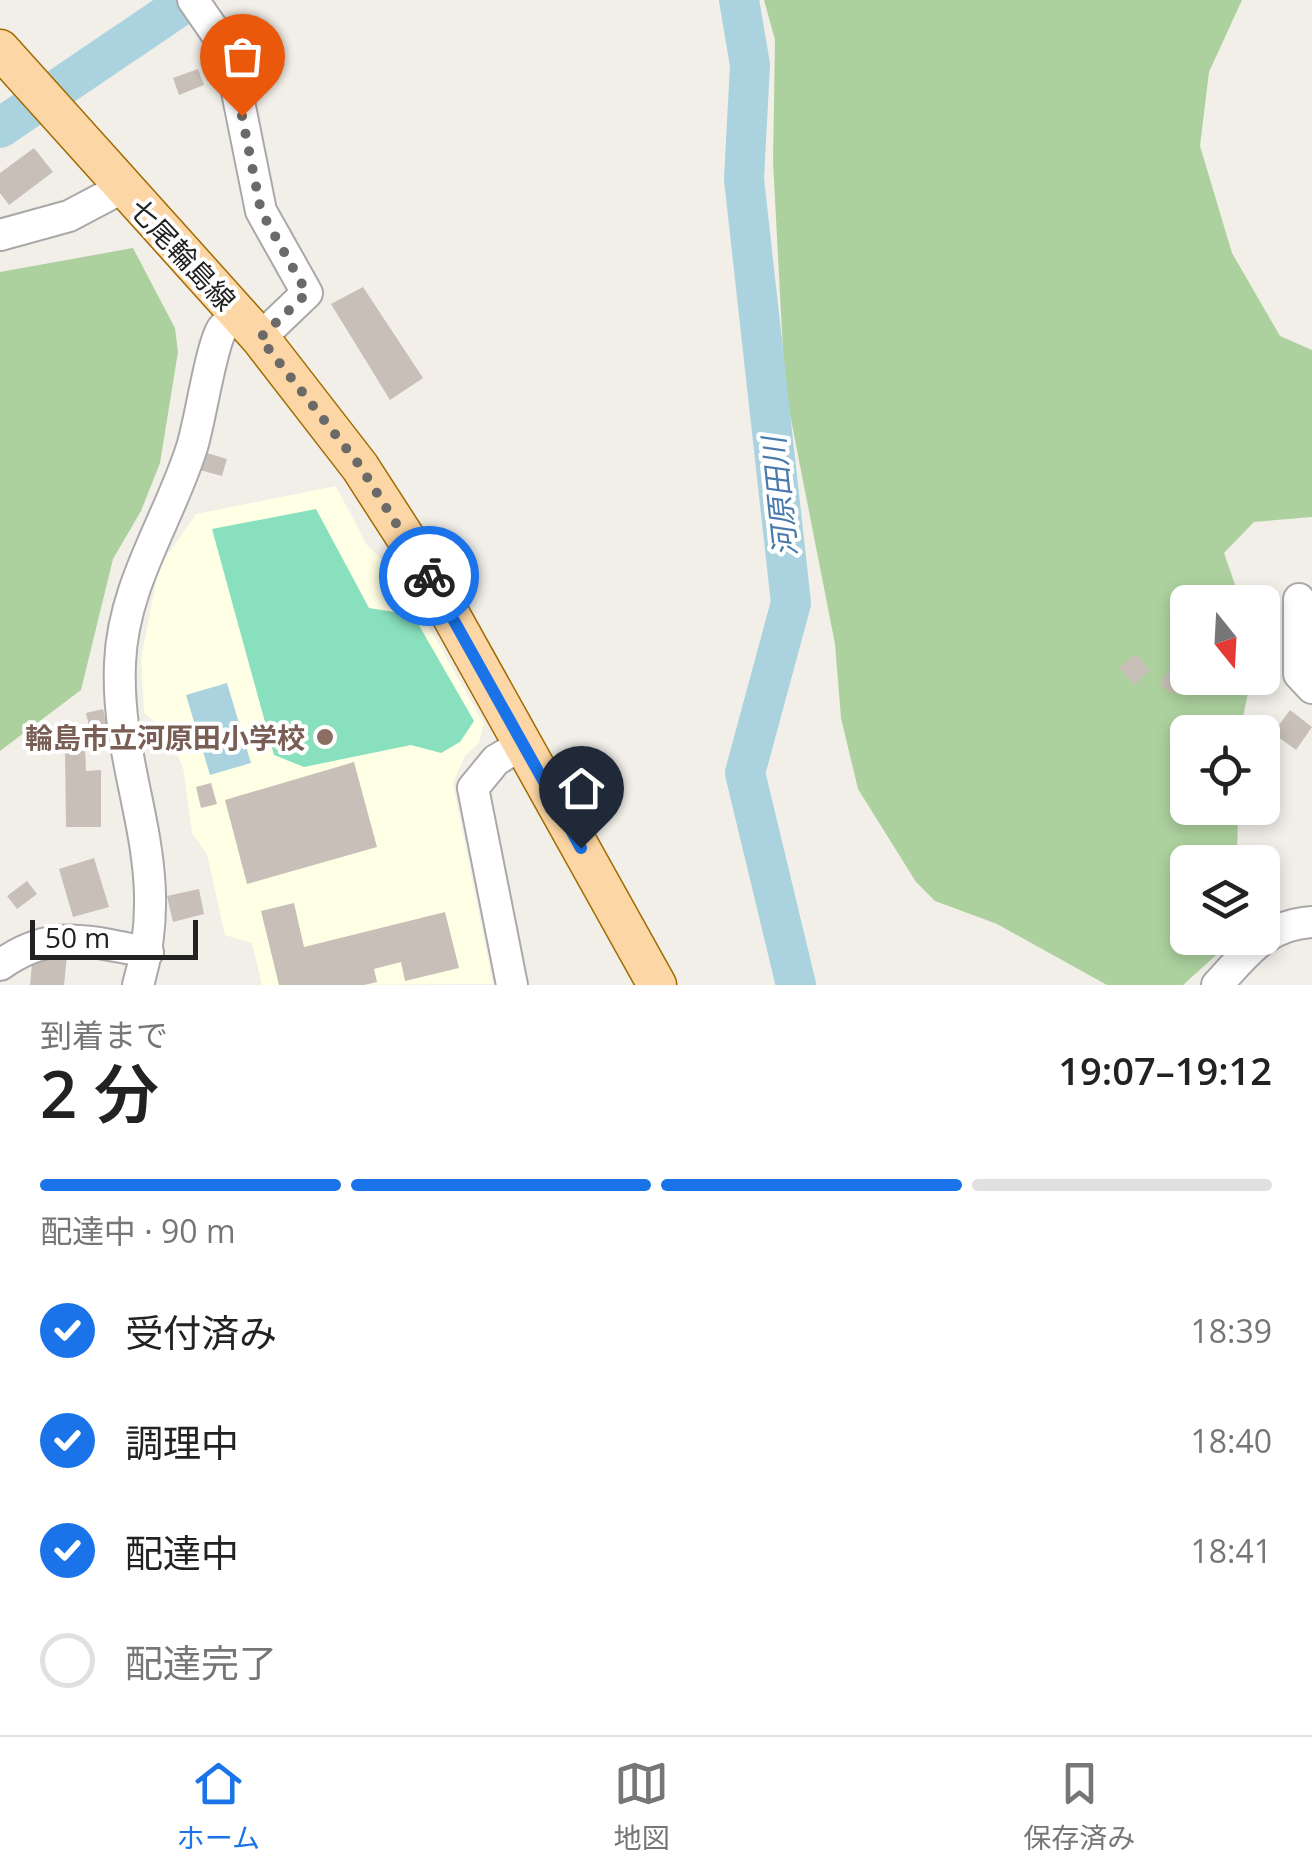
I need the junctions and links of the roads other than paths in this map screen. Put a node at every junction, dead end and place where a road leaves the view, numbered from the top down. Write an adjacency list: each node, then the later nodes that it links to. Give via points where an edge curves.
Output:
1 (201, 12): 5 (street, via 230,52 261,211 307,293)
2 (0, 49): 3 (main road, 七尾輪島線)
3 (122, 188): 4 (street, via 69,216); 5 (main road, 七尾輪島線)
4 (0, 234)
5 (250, 326): 8 (main road, 七尾輪島線, via 380,498); 10 (street, via 222,330 191,450 134,587 120,658 120,718 149,864)
6 (1299, 600): 7 (street, via 1299,674)
7 (1312, 688)
8 (523, 744): 13 (street, via 496,760 473,788); 14 (main road, 七尾輪島線)
9 (1312, 922): 15 (street, via 1272,932)
10 (148, 952): 11 (street, via 56,937); 12 (street)
11 (0, 965)
12 (138, 985)
13 (512, 985)
14 (657, 985)
15 (1217, 985)

